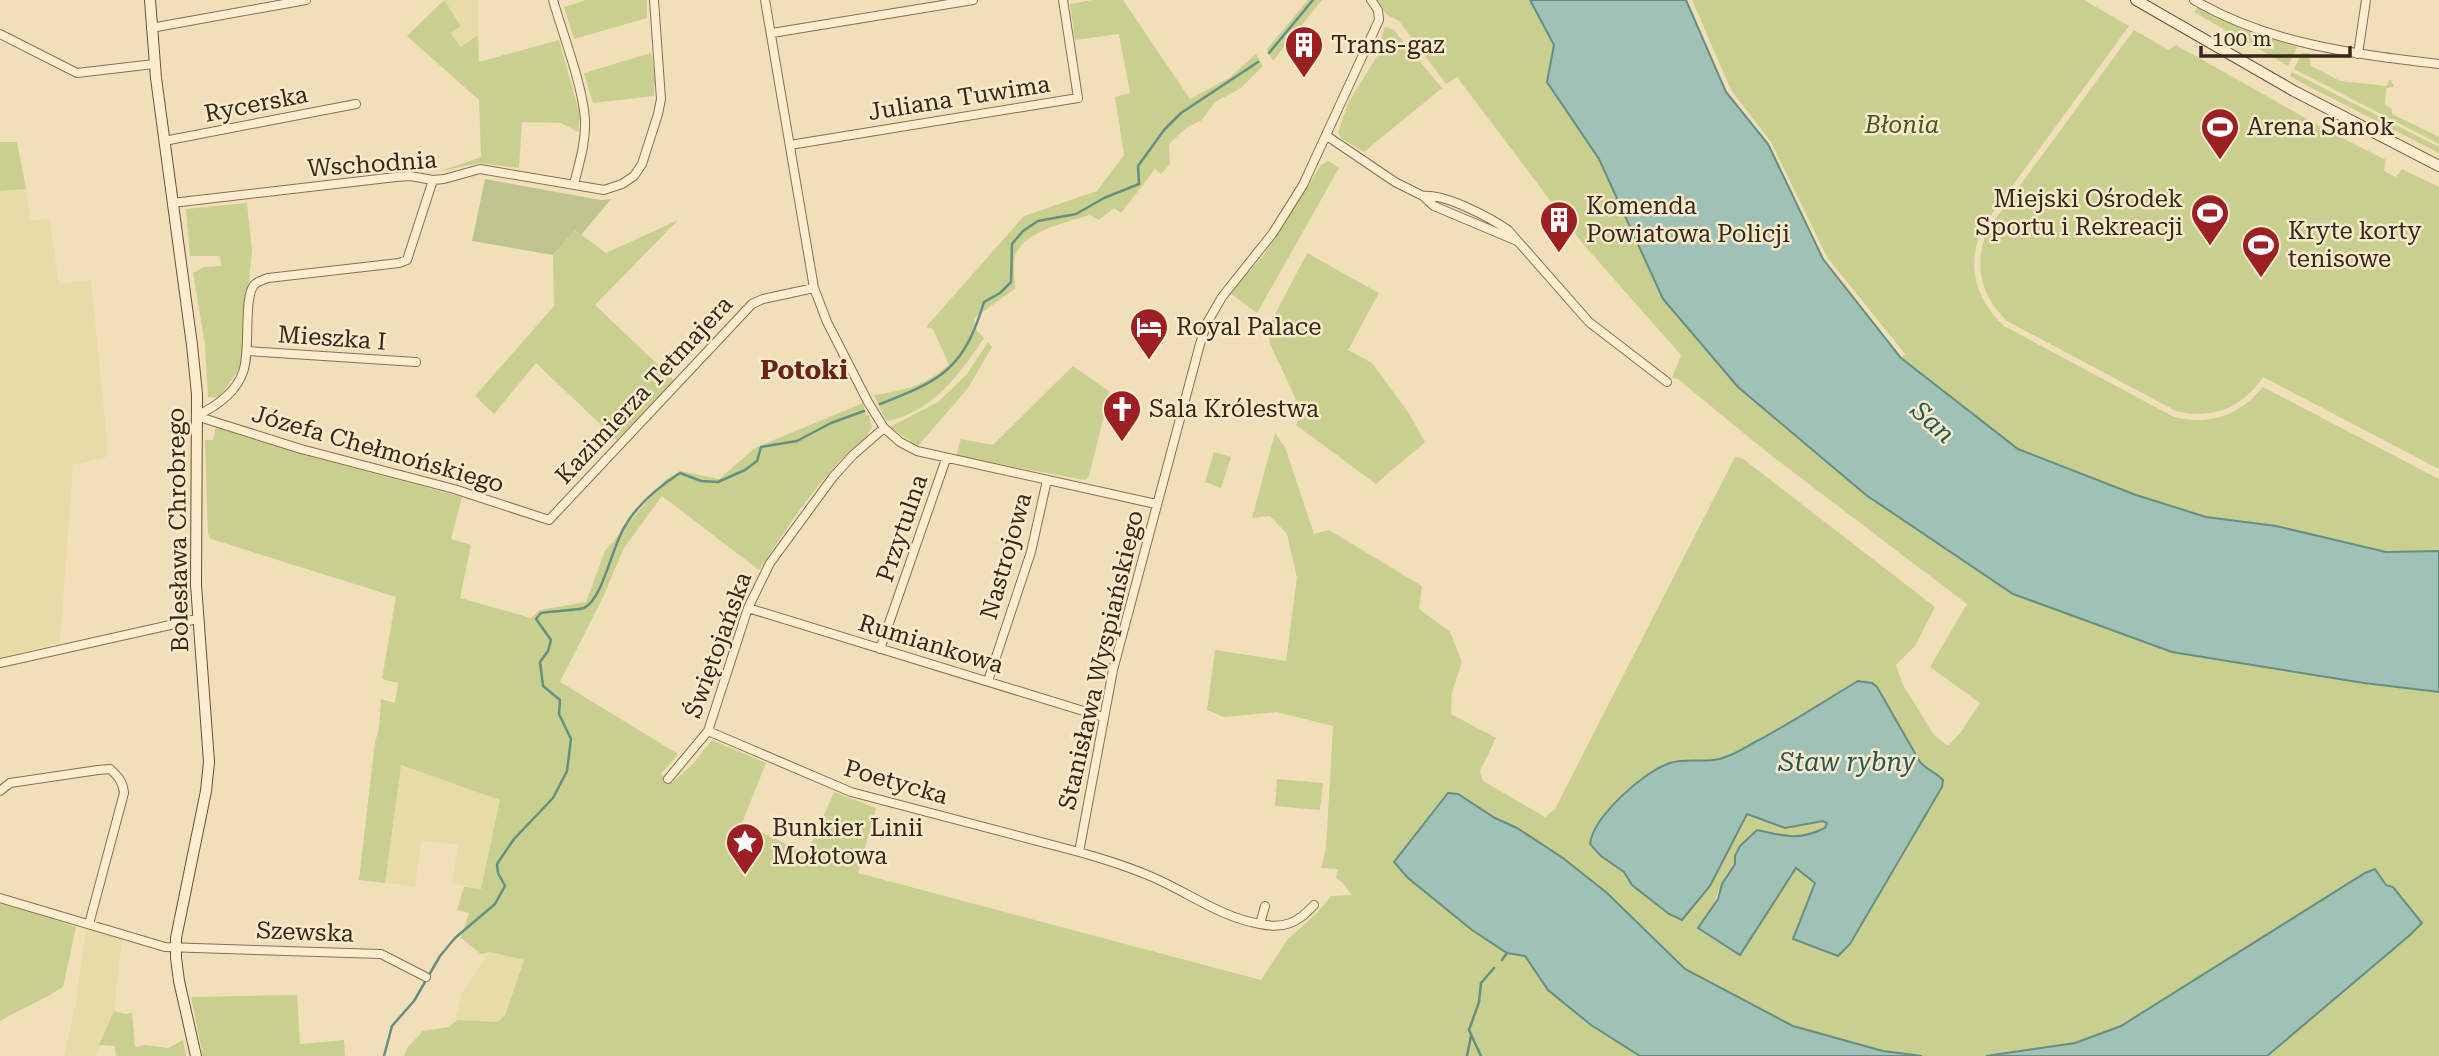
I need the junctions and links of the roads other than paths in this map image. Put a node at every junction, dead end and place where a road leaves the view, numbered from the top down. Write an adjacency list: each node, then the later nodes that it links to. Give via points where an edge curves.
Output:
1 (150, 0): 12 (street, Bolesława Chrobrego)
2 (306, 0): 12 (street)
3 (553, 0): 24 (street, via 585,119)
4 (654, 0): 24 (street, Wschodnia, via 661,99 642,164 634,176 604,190)
5 (765, 0): 13 (street, Stanisława Wyspiańskiego)
6 (972, 0): 13 (street)
7 (1063, 0): 21 (street, Juliana Tuwima, via 1078,98)
8 (1371, 0): 19 (street, via 1379,20)
9 (2136, 0): 22 (street, via 2294,92)
10 (2194, 0): 15 (street, via 2256,29)
11 (2366, 0): 15 (street)
12 (150, 28): 16 (street, Bolesława Chrobrego)
13 (772, 33): 21 (street, Stanisława Wyspiańskiego)
14 (0, 34): 16 (street, via 78,73)
15 (2358, 54): 17 (street)
16 (154, 64): 20 (street, Bolesława Chrobrego)
17 (2439, 64)
18 (356, 104): 20 (street, Rycerska)
19 (1327, 136): 29 (street, via 1434,206 1520,243 1589,322); 34 (street, via 1288,211 1208,323)
20 (164, 141): 25 (street, Bolesława Chrobrego)
21 (790, 145): 26 (street, Stanisława Wyspiańskiego)
22 (2439, 166)
23 (433, 180): 24 (street, Wschodnia, via 480,169); 25 (street, Wschodnia, via 410,176); 27 (street, via 407,260 257,282 250,295)
24 (574, 184)
25 (172, 203): 30 (street, Bolesława Chrobrego, via 192,345)
26 (814, 288): 31 (street, Stanisława Wyspiańskiego, via 827,322); 35 (street, Kazimierza Tetmajera, via 763,299 747,309)
27 (247, 351): 28 (street, Mieszka I); 30 (street, via 243,373 228,394)
28 (416, 362)
29 (1667, 383)
30 (196, 416): 35 (street, Józefa Chełmońskiego); 37 (street, Bolesława Chrobrego)
31 (884, 428): 32 (street, Stanisława Wyspiańskiego, via 917,451); 36 (street, Świętojańska, via 853,455 803,517 770,563)
32 (946, 459): 33 (street, Stanisława Wyspiańskiego); 38 (street, Przytulna)
33 (1047, 480): 34 (street, Stanisława Wyspiańskiego); 40 (street, Nastrojowa, via 1031,552)
34 (1156, 504): 41 (street, Stanisława Wyspiańskiego)
35 (549, 520)
36 (748, 608): 38 (street, Rumiankowa); 42 (street, Świętojańska)
37 (197, 619): 39 (street); 51 (street, Bolesława Chrobrego, via 209,762)
38 (880, 649): 40 (street, Rumiankowa)
39 (0, 663)
40 (988, 681): 41 (street, Rumiankowa)
41 (1103, 717): 45 (street, Stanisława Wyspiańskiego)
42 (708, 731): 43 (street, Świętojańska); 45 (street, Poetycka, via 850,792)
43 (668, 779)
44 (0, 791): 49 (street, via 10,783 99,769 110,769 117,776 124,793)
45 (1079, 852): 50 (street, via 1136,870 1229,916)
46 (0, 898): 49 (street, Szewska)
47 (1314, 905): 50 (street, via 1289,925)
48 (1265, 906): 50 (street)
49 (89, 924): 51 (street, Szewska)
50 (1260, 924)
51 (176, 947): 52 (street, Szewska, via 381,954); 53 (street, Bolesława Chrobrego)
52 (426, 977)
53 (196, 1056)

